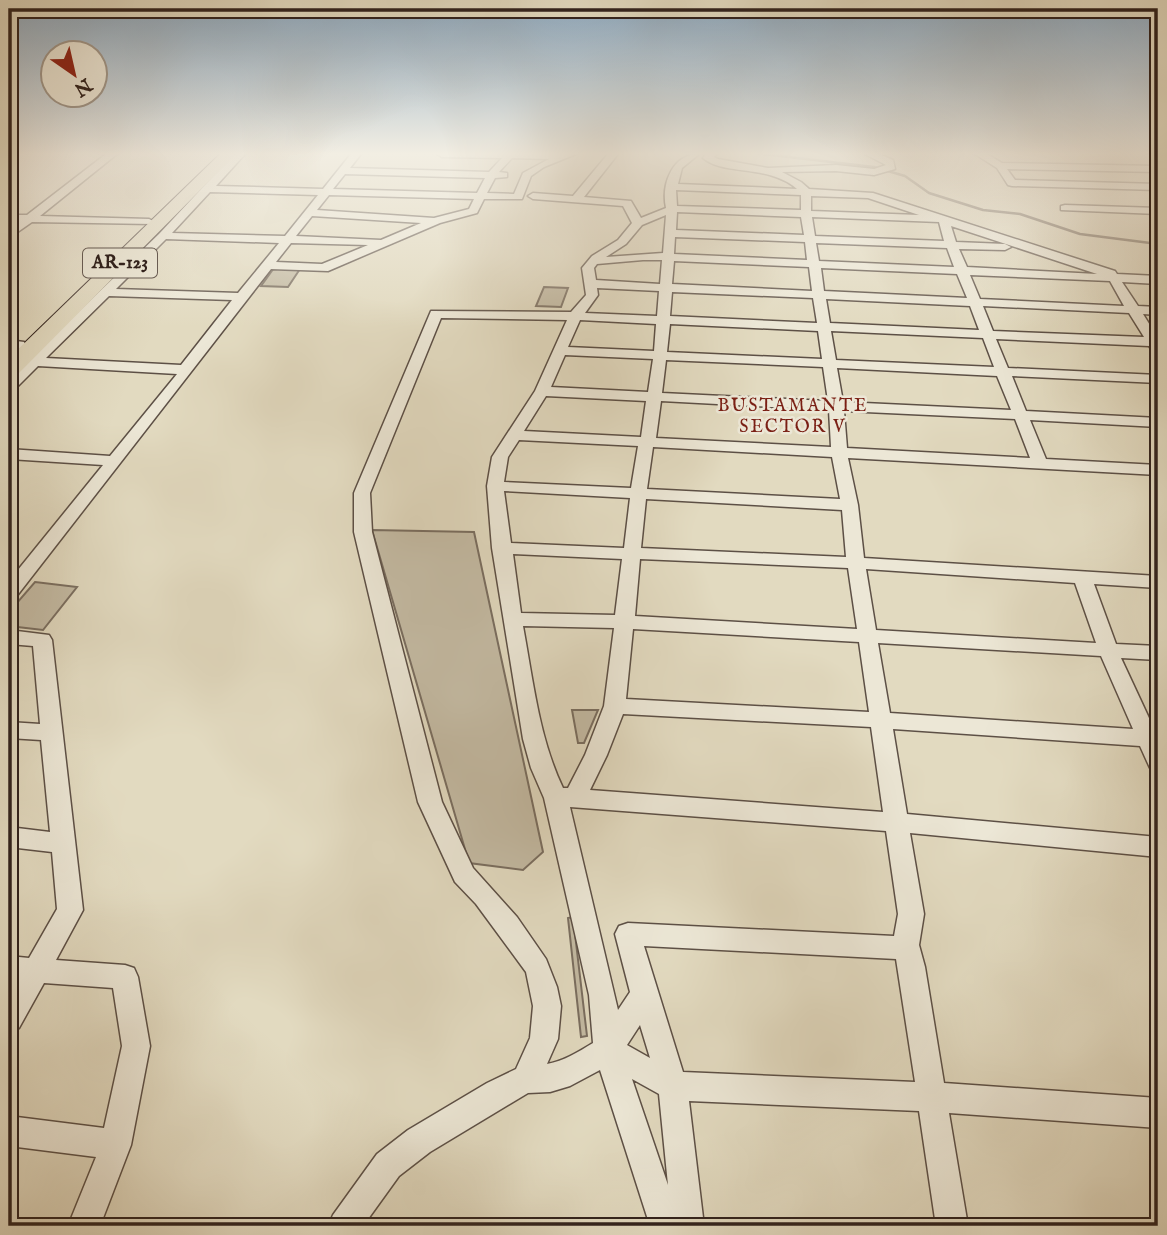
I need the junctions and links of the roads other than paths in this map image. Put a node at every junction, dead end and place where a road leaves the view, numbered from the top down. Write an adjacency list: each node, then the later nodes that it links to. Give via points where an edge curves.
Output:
1 (38, 212): 14 (street)
2 (170, 212): 18 (main road, AR-123)
3 (170, 212): 51 (main road, AR-123)
4 (179, 212): 18 (street)
5 (309, 212): 16 (street); 21 (street)
6 (471, 212): 16 (street)
7 (632, 212): 17 (street)
8 (666, 212): 17 (street)
9 (672, 212): 19 (street)
10 (760, 212): 12 (street)
11 (921, 212): 15 (street)
12 (806, 213): 15 (street); 22 (street)
13 (9, 218): 14 (street)
14 (30, 218): 18 (street); 20 (street)
15 (944, 219): 24 (street); 25 (street)
16 (436, 221): 23 (street)
17 (638, 223): 27 (street, via 622,242)
18 (156, 229): 21 (street); 35 (street); 46 (main road, AR-123)
19 (671, 233): 22 (street); 26 (street)
20 (9, 235)
21 (289, 237): 23 (street); 29 (street)
22 (811, 237): 24 (street); 28 (street)
23 (386, 242): 29 (street, via 324,268)
24 (951, 244): 25 (street); 30 (street)
25 (1030, 247): 31 (street)
26 (667, 259): 27 (street, via 635,256); 28 (street); 34 (street)
27 (592, 262): 33 (street, via 587,273)
28 (815, 264): 30 (street); 36 (street)
29 (267, 265): 37 (street)
30 (962, 271): 31 (street); 38 (street)
31 (1115, 278): 32 (street); 39 (street)
32 (1158, 280)
33 (592, 284): 34 (street); 41 (street, via 592,295)
34 (664, 288): 36 (street); 42 (street)
35 (107, 292): 37 (street); 49 (street)
36 (818, 294): 38 (street); 43 (street)
37 (240, 297): 52 (street)
38 (974, 301): 39 (street); 44 (street)
39 (1134, 310): 40 (street); 45 (street)
40 (1158, 311)
41 (575, 316): 42 (street); 47 (street); 100 (street, via 436,314 362,493 363,532 430,802 464,875 508,925 537,967 544,987 544,1039)
42 (664, 321): 43 (street); 48 (street)
43 (824, 327): 44 (street); 50 (street)
44 (986, 334): 45 (street); 53 (street)
45 (1157, 344)
46 (12, 348)
47 (561, 351): 48 (street); 56 (street)
48 (658, 357): 50 (street); 57 (street)
49 (35, 362): 52 (street); 55 (street)
50 (828, 364): 53 (street); 58 (street)
51 (9, 370)
52 (187, 370): 65 (street)
53 (1002, 372): 54 (street); 59 (street)
54 (1158, 379)
55 (9, 387)
56 (542, 391): 57 (street); 61 (street)
57 (653, 396): 58 (street); 62 (street)
58 (836, 405): 59 (street); 63 (street)
59 (1019, 414): 60 (street); 66 (street)
60 (1158, 422)
61 (515, 435): 62 (street); 68 (street, via 500,457)
62 (648, 441): 63 (street); 69 (street)
63 (839, 452): 66 (street); 70 (street)
64 (9, 454): 65 (street)
65 (114, 461): 76 (street)
66 (1040, 463): 67 (street)
67 (1158, 470)
68 (495, 486): 69 (street); 71 (street)
69 (639, 493): 70 (street); 72 (street)
70 (850, 505): 73 (street)
71 (501, 548): 72 (street); 77 (street)
72 (634, 552): 73 (street); 78 (street)
73 (856, 564): 74 (street); 79 (street)
74 (1083, 578): 75 (street); 81 (street)
75 (1158, 582)
76 (13, 583)
77 (512, 619): 78 (street); 89 (street, via 542,768)
78 (625, 622): 79 (street); 83 (street)
79 (869, 635): 81 (street); 84 (street)
80 (9, 637): 86 (street, via 42,640)
81 (1108, 650): 82 (street); 87 (street)
82 (1158, 653)
83 (615, 706): 84 (street); 89 (street, via 596,755)
84 (880, 720): 87 (street); 90 (street)
85 (9, 730): 86 (street)
86 (51, 733): 92 (street)
87 (1153, 739): 88 (street)
88 (1158, 762)
89 (566, 797): 90 (street); 99 (street, via 603,995)
90 (897, 821): 93 (street); 94 (street, via 911,914)
91 (9, 837): 92 (street)
92 (62, 843): 96 (street, via 69,910)
93 (1158, 846)
94 (905, 948): 97 (street, via 628,934); 102 (street, via 912,967)
95 (9, 968): 96 (street)
96 (36, 970): 98 (street); 105 (street, via 125,977 136,1046)
97 (644, 995): 99 (street); 101 (street)
98 (9, 1019)
99 (608, 1050): 100 (street, via 570,1072); 101 (street); 108 (street)
100 (526, 1079): 107 (street, via 457,1115 388,1165)
101 (673, 1086): 102 (street); 109 (street)
102 (930, 1097): 103 (street); 110 (street)
103 (1158, 1114)
104 (9, 1131): 105 (street)
105 (116, 1145): 106 (street)
106 (84, 1226)
107 (344, 1226)
108 (666, 1226)
109 (688, 1226)
110 (952, 1226)

